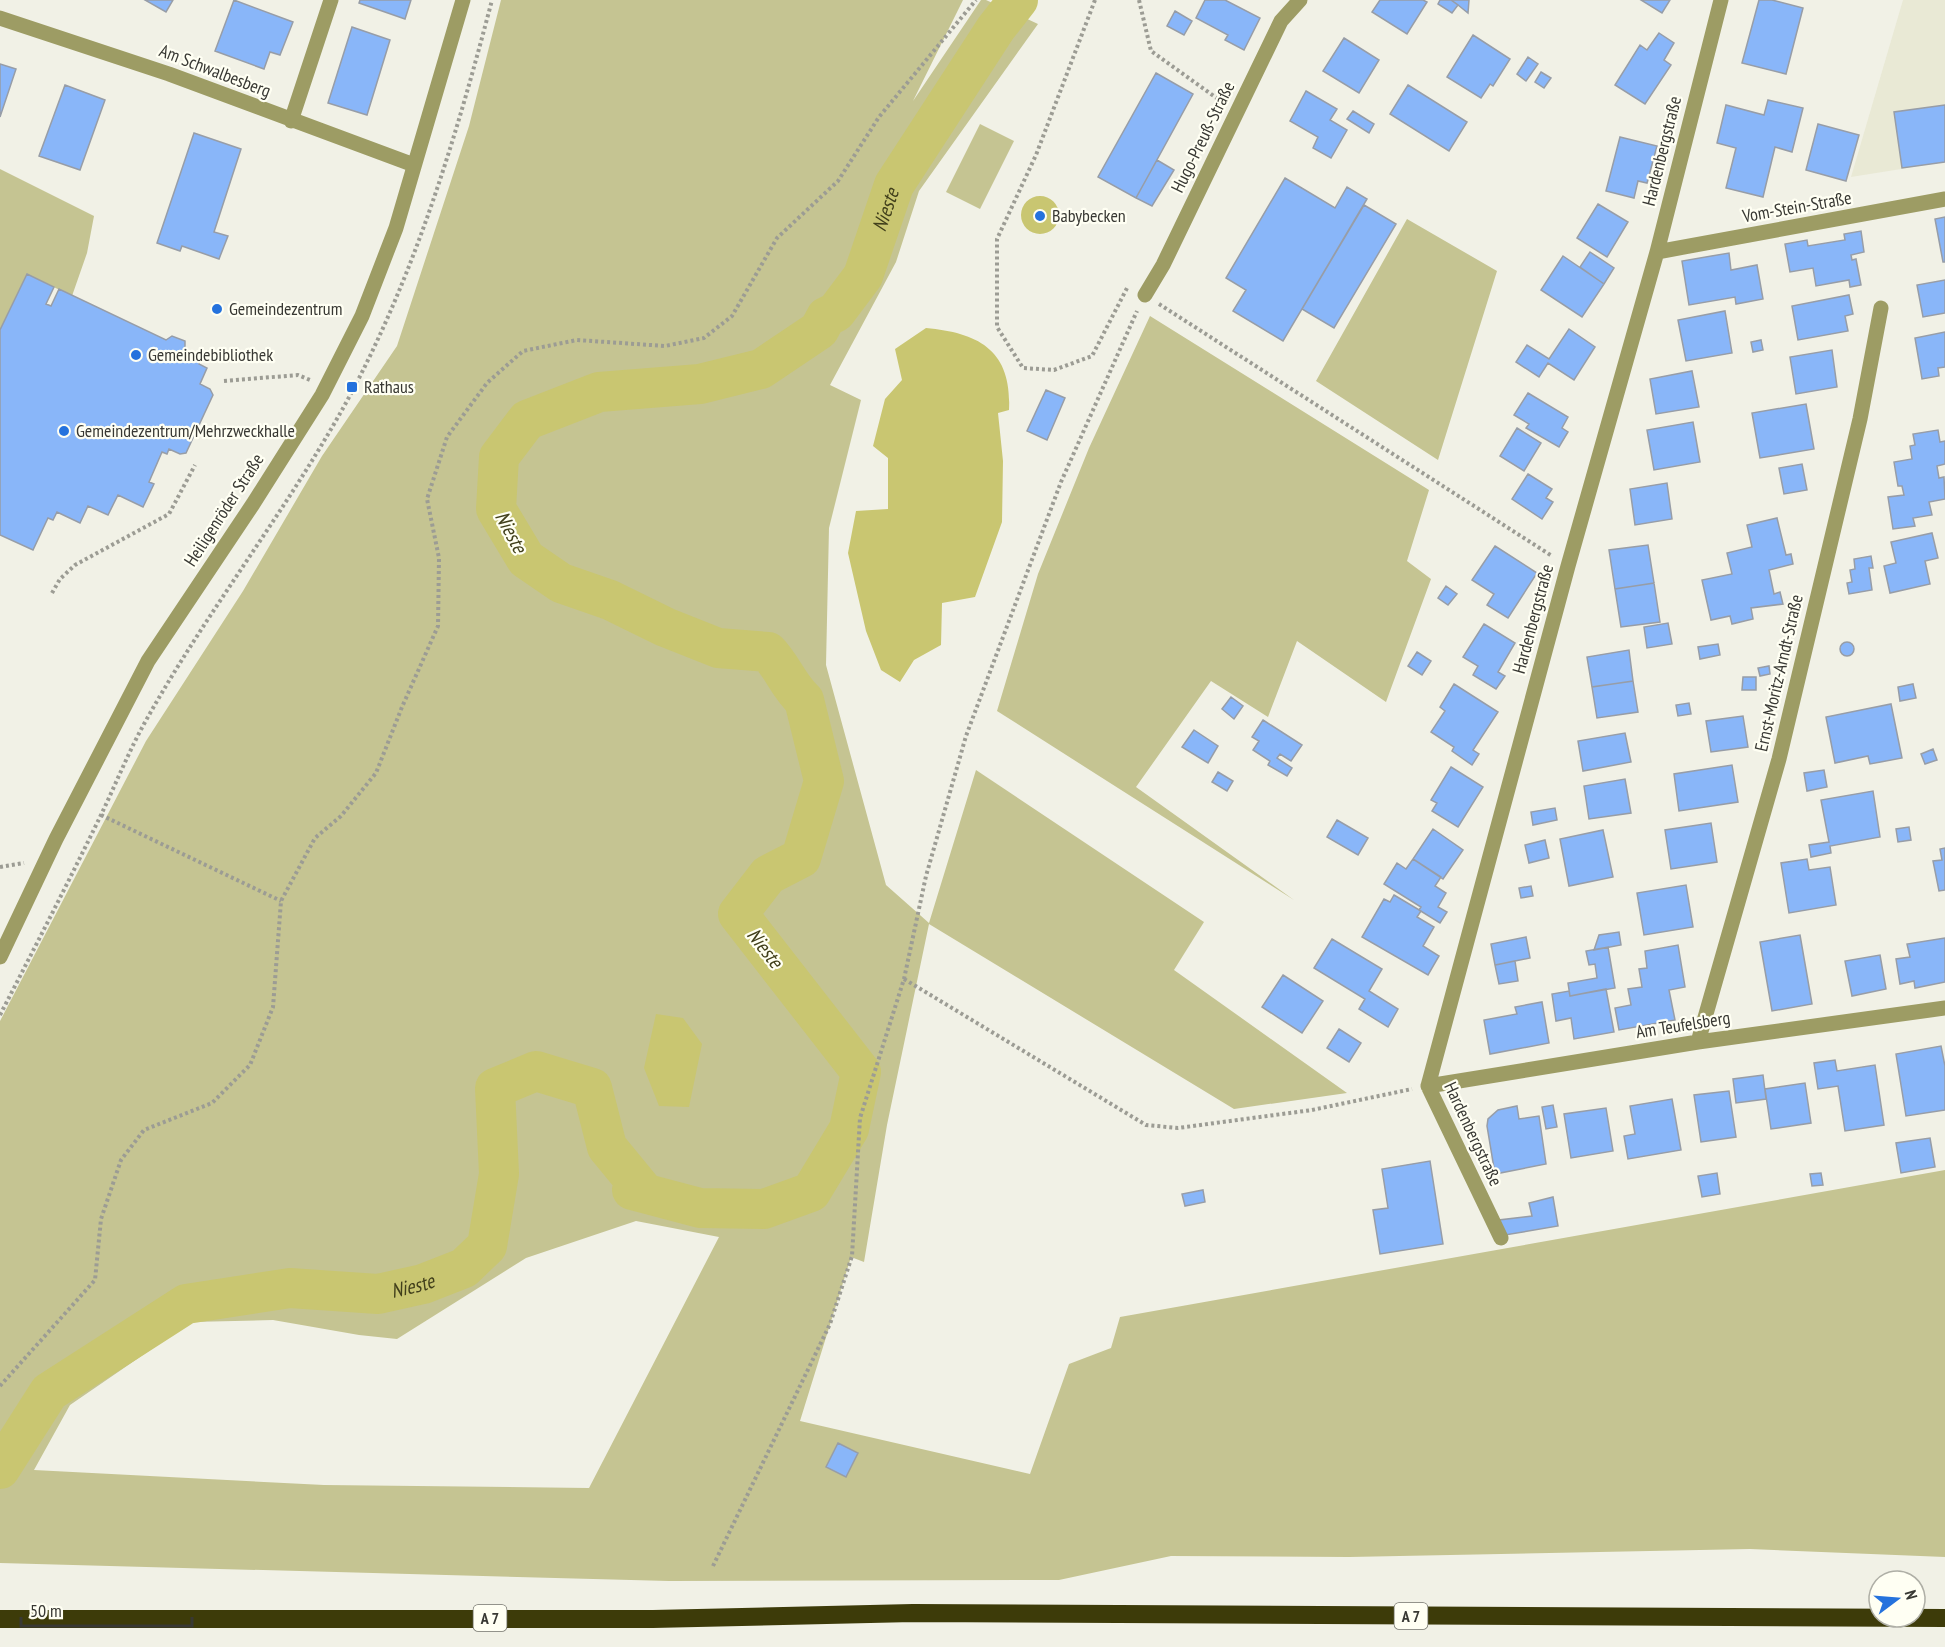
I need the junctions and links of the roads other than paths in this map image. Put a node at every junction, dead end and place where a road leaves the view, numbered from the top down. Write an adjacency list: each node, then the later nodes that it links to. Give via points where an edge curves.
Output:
1 (331, 0): 6 (street)
2 (463, 0): 7 (street, Heiligenröder Straße)
3 (1300, 0): 10 (street, Hugo-Preuß-Straße, via 1281,21)
4 (1721, 0): 9 (street, Hardenbergstraße)
5 (0, 18): 6 (street, Am Schwalbesberg, via 169,74)
6 (291, 121): 7 (street, Am Schwalbesberg)
7 (414, 165): 12 (street, Heiligenröder Straße, via 396,228 362,316 326,387 148,661)
8 (1945, 200): 9 (street, Vom-Stein-Straße)
9 (1657, 252): 15 (street, Hardenbergstraße)
10 (1145, 295)
11 (1881, 308): 14 (street, Ernst-Moritz-Arndt-Straße, via 1860,419 1779,759)
12 (2, 948)
13 (1945, 1008): 14 (street, Am Teufelsberg)
14 (1698, 1042): 15 (street, Am Teufelsberg)
15 (1428, 1086): 16 (street, Hardenbergstraße)
16 (1501, 1238)
17 (1945, 1618): 18 (highway, A 7, via 937,1614)
18 (0, 1619)

